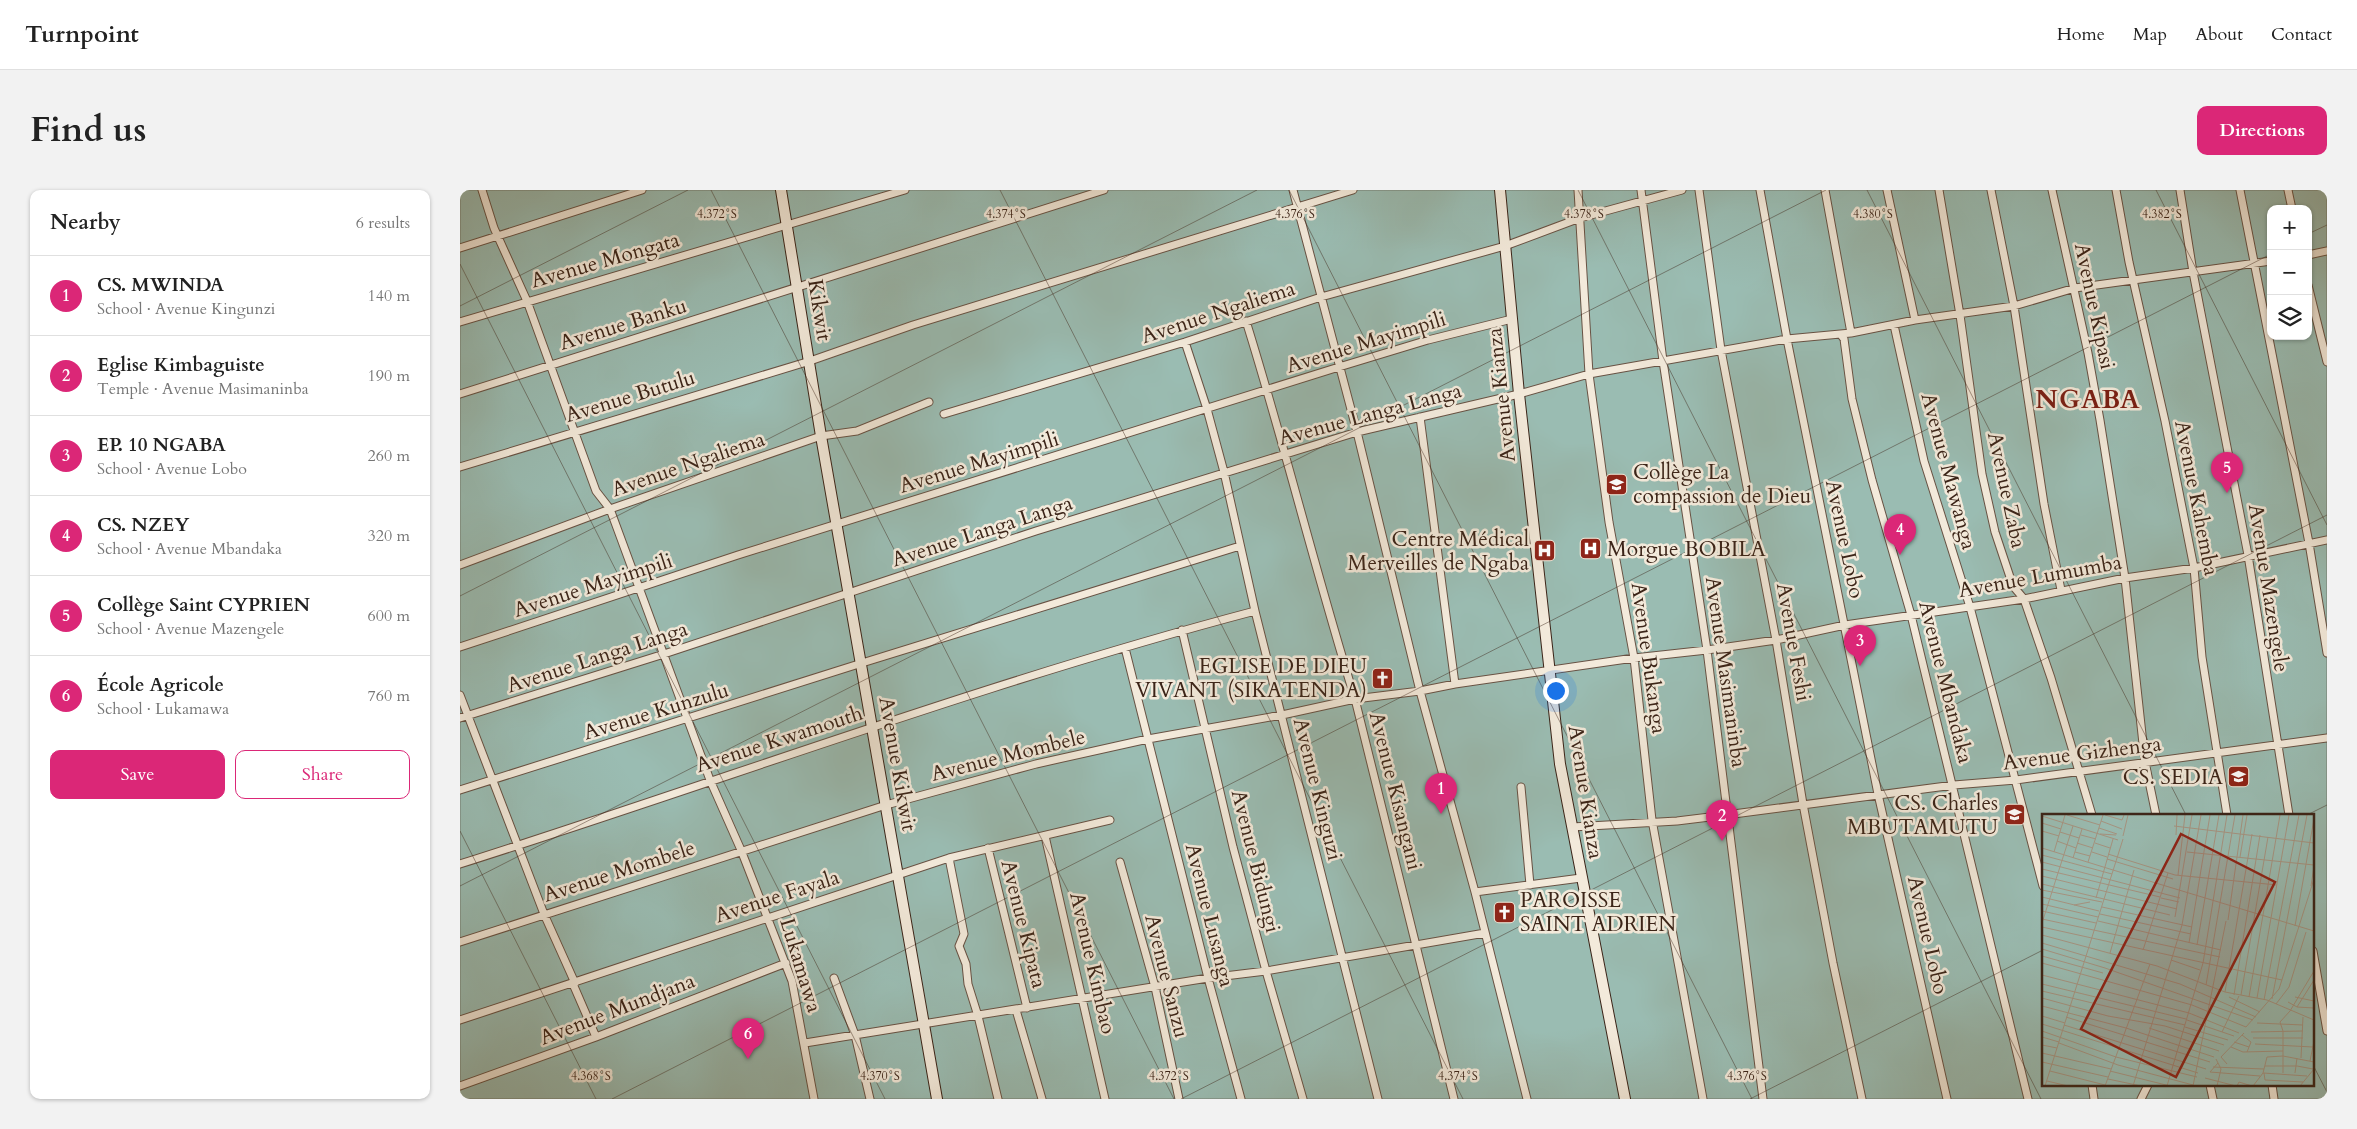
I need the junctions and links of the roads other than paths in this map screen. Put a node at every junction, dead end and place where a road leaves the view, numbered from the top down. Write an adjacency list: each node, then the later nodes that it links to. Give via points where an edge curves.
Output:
1 (482, 190): 28 (street, Lukamawa)
2 (642, 190): 28 (street)
3 (781, 190): 27 (main road, Kikwit)
4 (905, 190): 27 (street, Avenue Mongata)
5 (1104, 190): 37 (street, Avenue Banku)
6 (1293, 190): 25 (street)
7 (1354, 190): 25 (street, Avenue Butulu)
8 (1500, 190): 29 (main road, Avenue Kianza)
9 (1578, 190): 26 (street, Avenue Bukanga)
10 (1641, 190): 23 (street, Avenue Masimaninba)
11 (1682, 190): 23 (street, Avenue Ngaliema)
12 (1699, 190): 53 (street, Avenue Feshi)
13 (1760, 190): 51 (street, Avenue Lobo)
14 (1825, 190): 50 (street)
15 (1887, 190): 45 (street)
16 (1939, 190): 43 (street, Avenue Zaba)
17 (1991, 190): 42 (street)
18 (2052, 190): 38 (street, Avenue Kipasi)
19 (2116, 190): 36 (street, Avenue Kahemba)
20 (2180, 190): 35 (street, Avenue Mazengele)
21 (2240, 190): 34 (street)
22 (2288, 190): 24 (street)
23 (1643, 201): 26 (street, Avenue Ngaliema); 55 (street, Avenue Masimaninba)
24 (2291, 205)
25 (1297, 207): 40 (street); 54 (street, Avenue Butulu, via 913,325)
26 (1580, 218): 29 (street, Avenue Ngaliema); 59 (street, Avenue Bukanga)
27 (788, 226): 37 (main road, Kikwit); 41 (street, Avenue Mongata)
28 (498, 237): 30 (street); 41 (street, Lukamawa)
29 (1505, 246): 40 (street, Avenue Ngaliema); 44 (main road, Avenue Kianza)
30 (460, 248)
31 (2327, 251): 32 (street)
32 (2312, 254)
33 (2267, 262): 34 (street, Avenue Langa Langa)
34 (2254, 264): 35 (street, Avenue Langa Langa); 76 (street)
35 (2193, 272): 36 (street, Avenue Langa Langa); 78 (street, Avenue Mazengele)
36 (2133, 280): 38 (street, Avenue Langa Langa); 80 (street, Avenue Kahemba)
37 (797, 288): 54 (main road, Kikwit); 57 (street, Avenue Banku)
38 (2075, 288): 42 (street, Avenue Langa Langa); 81 (street, Avenue Kipasi)
39 (2310, 295): 56 (street)
40 (1322, 297): 46 (street, Avenue Ngaliema); 58 (street)
41 (527, 301): 47 (street, Avenue Mongata); 57 (street, Lukamawa)
42 (2014, 306): 43 (street, Avenue Langa Langa); 83 (street, via 2044,504)
43 (1960, 315): 45 (street, Avenue Langa Langa); 85 (street, Avenue Zaba, via 1982,474 1998,541 2013,586)
44 (1512, 319): 58 (street, Avenue Mayimpili); 62 (main road, Avenue Kianza)
45 (1915, 320): 48 (street, Avenue Langa Langa)
46 (1246, 321): 52 (street, Avenue Ngaliema); 60 (street, Avenue Kisangani)
47 (460, 322)
48 (1894, 325): 50 (street, Avenue Langa Langa); 86 (street, Avenue Mawanga, via 1924,461)
49 (1840, 334): 50 (street, Avenue Langa Langa); 51 (street, Avenue Langa Langa); 88 (street, Avenue Mbandaka, via 1844,339 1852,399 1872,480)
50 (1851, 334)
51 (1787, 338): 53 (street, Avenue Langa Langa); 89 (street, Avenue Lobo)
52 (1185, 342): 64 (street, Avenue Kinguzi); 65 (street, Avenue Ngaliema)
53 (1720, 350): 55 (street, Avenue Langa Langa); 91 (street, Avenue Feshi)
54 (810, 361): 67 (street, Avenue Butulu); 69 (main road, Kikwit)
55 (1663, 361): 59 (street, Avenue Langa Langa); 94 (street, Avenue Masimaninba)
56 (2327, 362)
57 (550, 366): 61 (street, Avenue Banku); 67 (street, Lukamawa)
58 (1339, 367): 60 (street, Avenue Mayimpili); 68 (street)
59 (1589, 374): 62 (street, Avenue Langa Langa); 97 (street, Avenue Bukanga, via 1609,522)
60 (1268, 390): 64 (street, Avenue Mayimpili); 70 (street, Avenue Kisangani)
61 (460, 394)
62 (1519, 394): 66 (street, Avenue Langa Langa); 99 (main road, Avenue Kianza)
63 (929, 402): 69 (street, Avenue Ngaliema, via 856,430)
64 (1207, 410): 72 (street, Avenue Kinguzi); 74 (street, Avenue Mayimpili)
65 (944, 414)
66 (1420, 417): 68 (street, Avenue Langa Langa); 100 (street)
67 (574, 431): 71 (street, Avenue Butulu); 73 (street, Lukamawa, via 596,491)
68 (1357, 432): 70 (street, Avenue Langa Langa); 101 (street)
69 (822, 436): 73 (street, Avenue Ngaliema); 74 (main road, Avenue Kikwit)
70 (1285, 454): 72 (street, Avenue Langa Langa); 103 (street, Avenue Kisangani)
71 (460, 467)
72 (1224, 472): 77 (street, Avenue Kinguzi); 84 (street, Avenue Langa Langa)
73 (610, 509): 79 (street, Avenue Ngaliema); 82 (street, Lukamawa)
74 (838, 525): 82 (street, Avenue Mayimpili); 84 (main road, Avenue Kikwit)
75 (2327, 540): 76 (street, Avenue Lumumba)
76 (2309, 543): 78 (street, Avenue Lumumba); 95 (street)
77 (1240, 546): 87 (street, Avenue Kinguzi); 98 (street)
78 (2248, 555): 80 (street, Avenue Lumumba); 112 (street, Avenue Mazengele)
79 (460, 565)
80 (2194, 568): 81 (street, Avenue Lumumba); 113 (street, Avenue Kahemba, via 2202,656)
81 (2125, 578): 83 (street, Avenue Lumumba); 114 (street, Avenue Kipasi)
82 (640, 589): 92 (street, Avenue Mayimpili); 96 (street, Lukamawa)
83 (2061, 590): 85 (street, Avenue Lumumba)
84 (849, 594): 96 (street, Avenue Langa Langa); 98 (main road, Avenue Kikwit)
85 (2024, 600): 86 (street, Avenue Lumumba); 115 (street, Avenue Zaba)
86 (1970, 607): 88 (street, Avenue Lumumba); 118 (street, Avenue Mawanga)
87 (1255, 611): 90 (street, Avenue Kwamouth); 104 (street, Avenue Kinguzi)
88 (1911, 615): 89 (street, Avenue Lumumba); 119 (street, Avenue Mbandaka)
89 (1845, 626): 91 (street, Avenue Lumumba); 122 (street, Avenue Lobo)
90 (1182, 630): 93 (street, Avenue Kwamouth); 109 (street, Avenue Bidungi)
91 (1776, 640): 94 (street, Avenue Lumumba); 123 (street, Avenue Feshi)
92 (460, 647)
93 (1125, 648): 108 (street, Avenue Kwamouth); 111 (street, Avenue Lusanga)
94 (1707, 650): 97 (street, Avenue Lumumba); 129 (street, Avenue Masimaninba)
95 (2327, 652)
96 (664, 654): 105 (street, Avenue Langa Langa); 107 (street, Lukamawa)
97 (1634, 658): 99 (street, Avenue Lumumba); 131 (street, Avenue Bukanga)
98 (862, 662): 107 (street, Avenue Kunzulu); 108 (main road, Avenue Kikwit)
99 (1551, 672): 100 (street, Avenue Mombele); 132 (main road, Avenue Kianza, via 1560,764)
100 (1455, 684): 101 (street, Avenue Mombele)
101 (1420, 692): 103 (street, Avenue Mombele); 144 (street)
102 (460, 695): 105 (street)
103 (1355, 699): 104 (street, Avenue Mombele); 149 (street, Avenue Kisangani)
104 (1282, 715): 109 (street, Avenue Mombele); 151 (street, Avenue Kinguzi)
105 (468, 716): 106 (street, Avenue Langa Langa); 116 (street)
106 (460, 718)
107 (689, 719): 116 (street, Avenue Kunzulu); 117 (street, Lukamawa)
108 (873, 726): 117 (street, Avenue Kwamouth); 124 (main road, Avenue Kikwit)
109 (1206, 728): 111 (street, Avenue Mombele); 153 (street, Avenue Bidungi)
110 (2327, 738): 112 (street, Avenue Gizhenga)
111 (1148, 739): 124 (street, Avenue Mombele, via 1036,764); 155 (street, Avenue Lusanga)
112 (2276, 745): 113 (street, Avenue Gizhenga); 128 (street, Avenue Mazengele)
113 (2218, 752): 114 (street, Avenue Gizhenga); 127 (street, Avenue Kahemba)
114 (2146, 762): 115 (street, Avenue Gizhenga); 126 (street, Avenue Kipasi)
115 (2080, 771): 118 (street, Avenue Gizhenga); 125 (street, Avenue Zaba)
116 (492, 780): 121 (street, Avenue Kunzulu); 134 (street)
117 (710, 780): 134 (street, Avenue Kwamouth); 136 (street, Lukamawa)
118 (2016, 780): 119 (street, Avenue Gizhenga); 142 (street, Avenue Mawanga)
119 (1954, 785): 122 (street, Avenue Gizhenga); 190 (street, Avenue Mbandaka)
120 (1521, 787): 143 (street)
121 (460, 790)
122 (1878, 794): 123 (street, Avenue Gizhenga); 189 (street, Avenue Lobo)
123 (1803, 804): 129 (street, Avenue Gizhenga); 188 (street, Avenue Feshi)
124 (886, 805): 136 (street, Avenue Mombele); 140 (main road, Avenue Kikwit)
125 (2092, 814)
126 (2156, 814)
127 (2226, 814)
128 (2289, 814)
129 (1726, 815): 131 (street, Avenue Gizhenga, via 1676,821); 187 (street, Avenue Masimaninba)
130 (1110, 820): 133 (street, Avenue Fayala)
131 (1652, 820): 132 (street, Avenue Gizhenga); 186 (street, Avenue Bukanga)
132 (1572, 827): 141 (main road, Avenue Kianza)
133 (1045, 836): 135 (street, Avenue Fayala); 158 (street, Avenue Kimbao)
134 (519, 845): 139 (street, Avenue Kwamouth); 145 (street)
135 (988, 848): 137 (street, Avenue Fayala); 159 (street, Avenue Kipata)
136 (741, 850): 145 (street, Avenue Mombele); 146 (street, Lukamawa)
137 (949, 858): 140 (street, Avenue Fayala); 161 (street, via 964,934 959,946)
138 (1120, 862): 157 (street, Avenue Sanzu)
139 (460, 864)
140 (898, 875): 146 (street, Avenue Fayala); 163 (main road, Avenue Kikwit)
141 (1581, 878): 143 (street); 185 (main road, Avenue Kianza)
142 (2042, 882)
143 (1530, 885): 144 (street)
144 (1476, 892): 147 (street)
145 (544, 914): 148 (street, Avenue Mombele); 156 (street)
146 (768, 917): 152 (street, Lukamawa); 156 (street, Avenue Fayala)
147 (1485, 933): 149 (street); 184 (street)
148 (460, 942)
149 (1416, 946): 151 (street); 183 (street, Avenue Kisangani)
150 (2314, 957): 164 (street)
151 (1341, 958): 153 (street); 182 (street, Avenue Kinguzi)
152 (786, 963): 166 (street, Avenue Mundjana); 167 (street, Lukamawa)
153 (1266, 971): 155 (street); 181 (street, Avenue Bidungi)
154 (834, 978): 165 (street)
155 (1208, 978): 157 (street); 180 (street, Avenue Lusanga)
156 (574, 984): 162 (street, Avenue Fayala); 166 (street)
157 (1155, 987): 158 (street); 179 (street, Avenue Sanzu)
158 (1083, 998): 159 (street); 178 (street, Avenue Kimbao)
159 (1027, 1008): 160 (street)
160 (1016, 1010): 161 (street); 177 (street, Avenue Kipata)
161 (978, 1016): 163 (street); 176 (street)
162 (460, 1020)
163 (924, 1023): 165 (street); 175 (main road, Avenue Kikwit)
164 (2327, 1031)
165 (855, 1035): 167 (street); 174 (street)
166 (596, 1037): 168 (street, Avenue Mundjana)
167 (805, 1043): 173 (street, Lukamawa)
168 (460, 1086)
169 (2092, 1086): 191 (street)
170 (2148, 1086): 192 (street)
171 (2210, 1086): 193 (street)
172 (2272, 1086): 194 (street)
173 (814, 1099)
174 (870, 1099)
175 (937, 1099)
176 (998, 1099)
177 (1042, 1099)
178 (1105, 1099)
179 (1179, 1099)
180 (1241, 1099)
181 (1303, 1099)
182 (1378, 1099)
183 (1454, 1099)
184 (1527, 1099)
185 (1625, 1099)
186 (1703, 1099)
187 (1763, 1099)
188 (1862, 1099)
189 (1947, 1099)
190 (2028, 1099)
191 (2094, 1099)
192 (2141, 1099)
193 (2213, 1099)
194 (2274, 1099)

